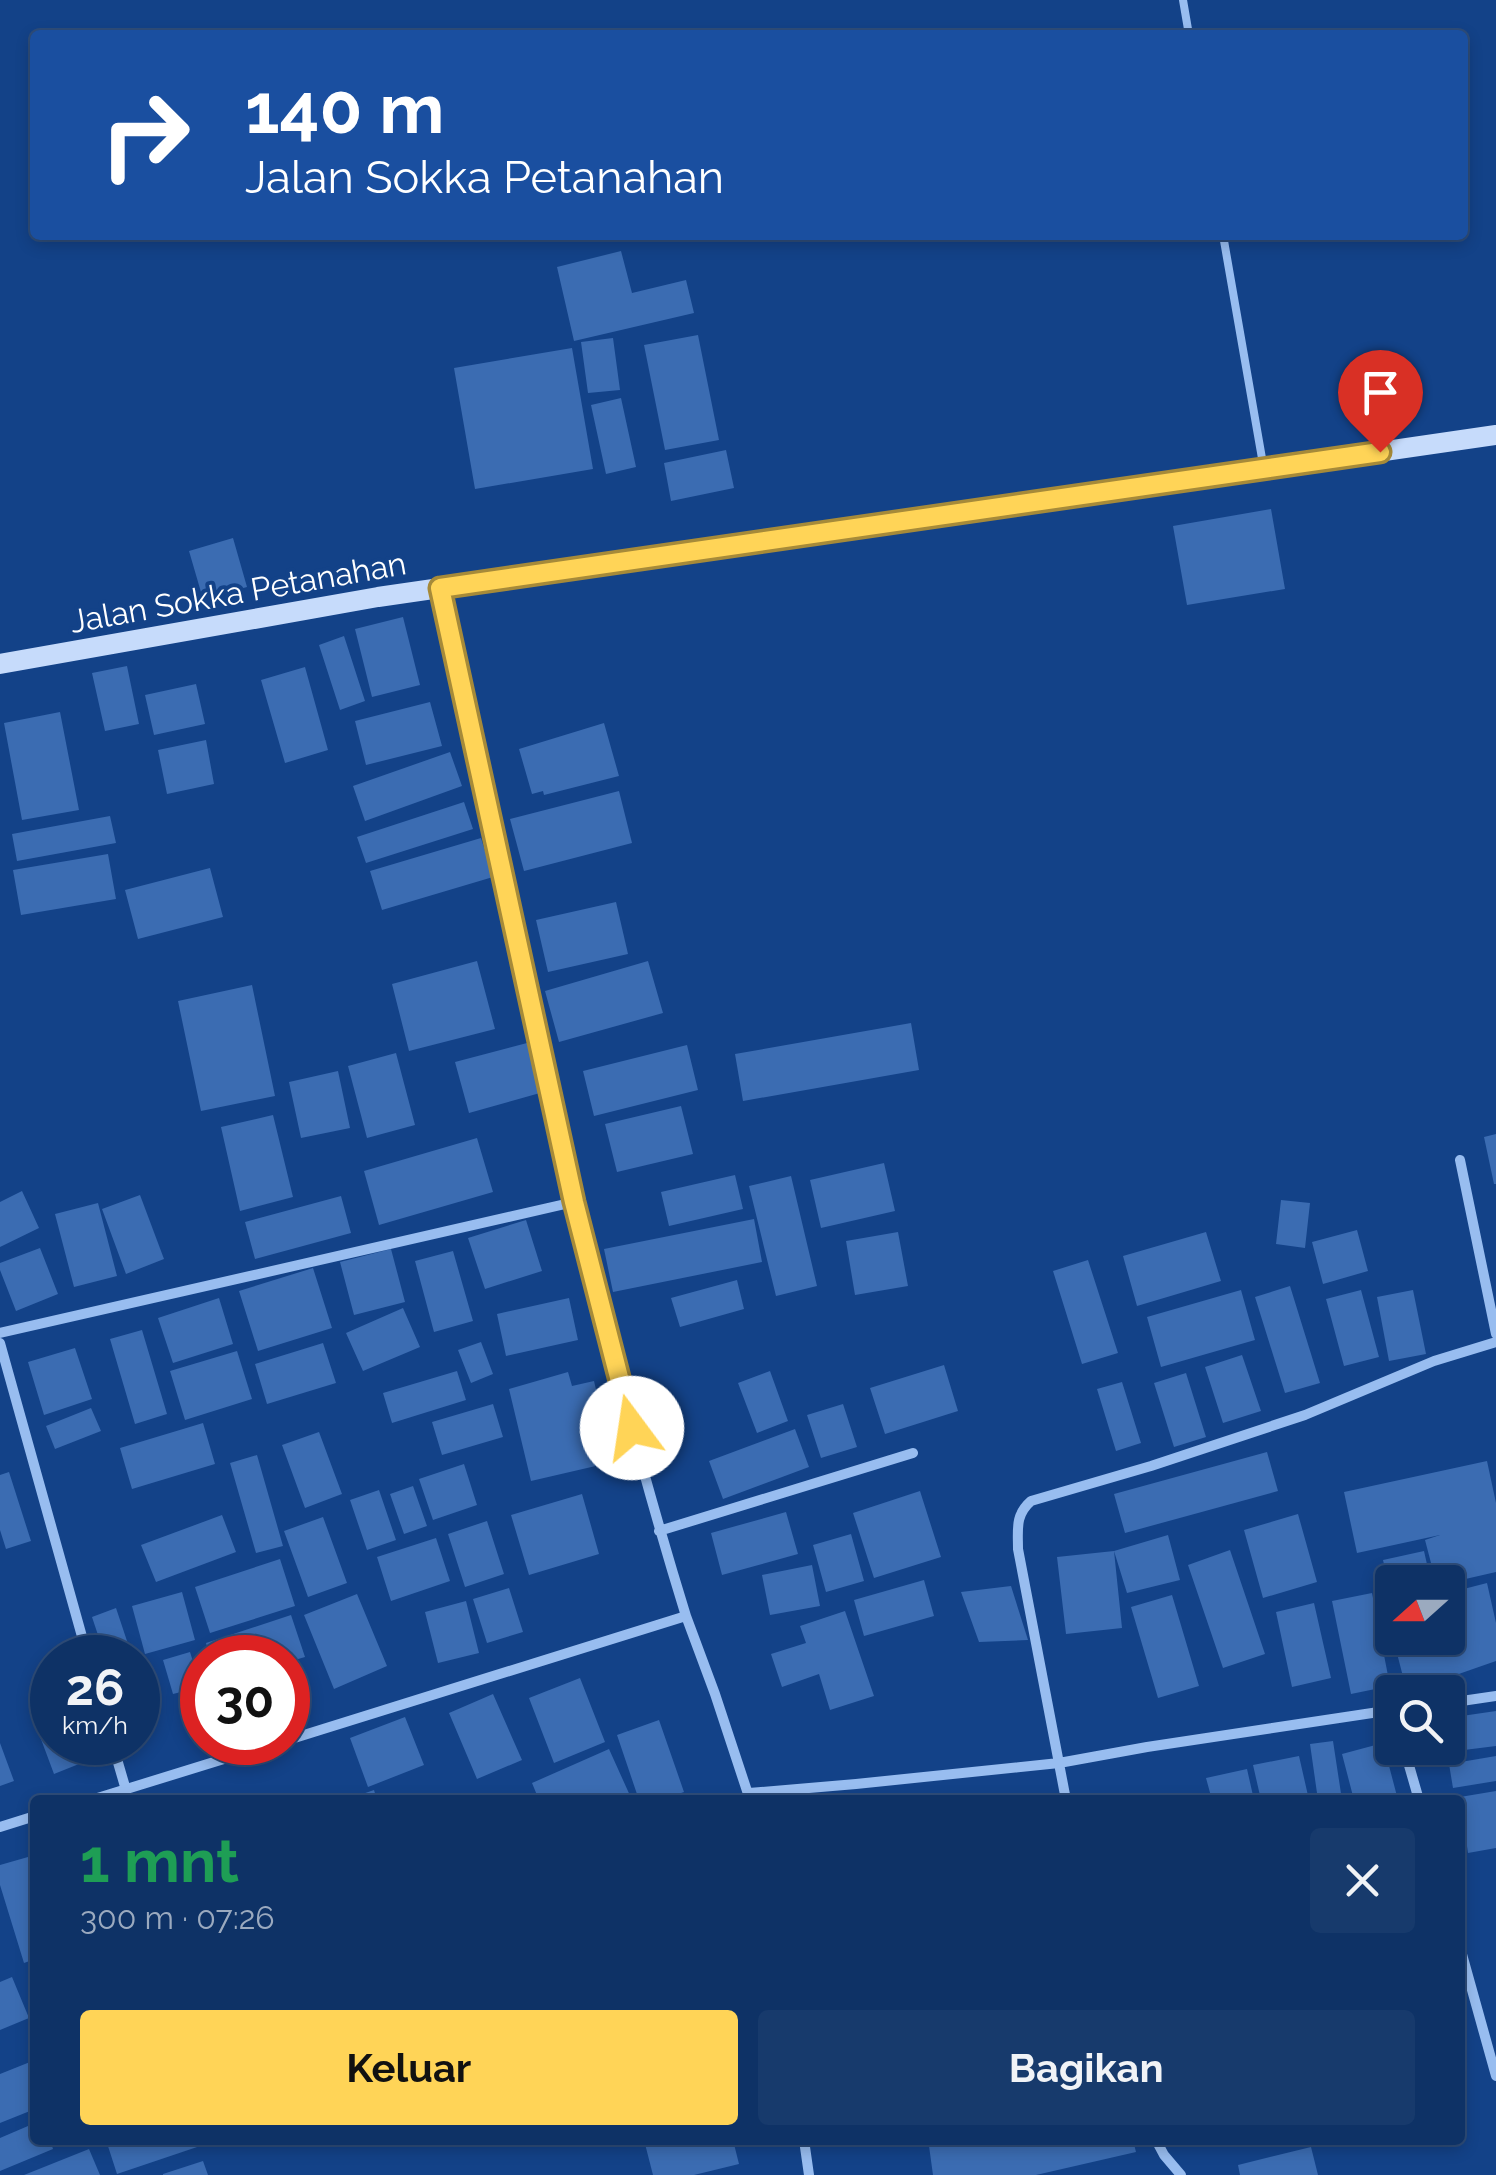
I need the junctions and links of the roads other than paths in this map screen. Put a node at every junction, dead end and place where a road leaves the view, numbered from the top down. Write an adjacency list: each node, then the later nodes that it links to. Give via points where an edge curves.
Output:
1 (1183, 0): 2 (lane)
2 (1188, 30)
3 (1225, 240): 5 (lane)
4 (1496, 435): 5 (street, Jalan Sokka Petanahan)
5 (1264, 469): 6 (street, Jalan Sokka Petanahan)
6 (440, 588): 7 (street, Jalan Sokka Petanahan); 9 (street)
7 (0, 664)
8 (1460, 1160): 11 (street)
9 (574, 1202): 10 (street); 15 (street)
10 (0, 1334)
11 (1496, 1334)
12 (1496, 1342): 22 (street, via 1305,1415 1022,1508 1018,1549)
13 (0, 1343): 17 (street)
14 (913, 1453): 15 (street)
15 (659, 1531): 16 (street)
16 (686, 1616): 21 (street); 28 (street)
17 (82, 1635)
18 (1496, 1696): 19 (street)
19 (1465, 1701)
20 (1375, 1713): 22 (street)
21 (310, 1733)
22 (1059, 1763): 29 (street); 30 (street)
23 (119, 1765): 26 (street)
24 (206, 1765): 26 (street)
25 (1409, 1765): 31 (street)
26 (126, 1790): 27 (street)
27 (108, 1795)
28 (749, 1795)
29 (758, 1795)
30 (1065, 1795)
31 (1418, 1795)
32 (30, 1818): 33 (street)
33 (0, 1827)
34 (1465, 1965): 35 (street)
35 (1496, 2076)
36 (805, 2145): 38 (street)
37 (1159, 2145): 39 (street)
38 (809, 2175)
39 (1181, 2175)

